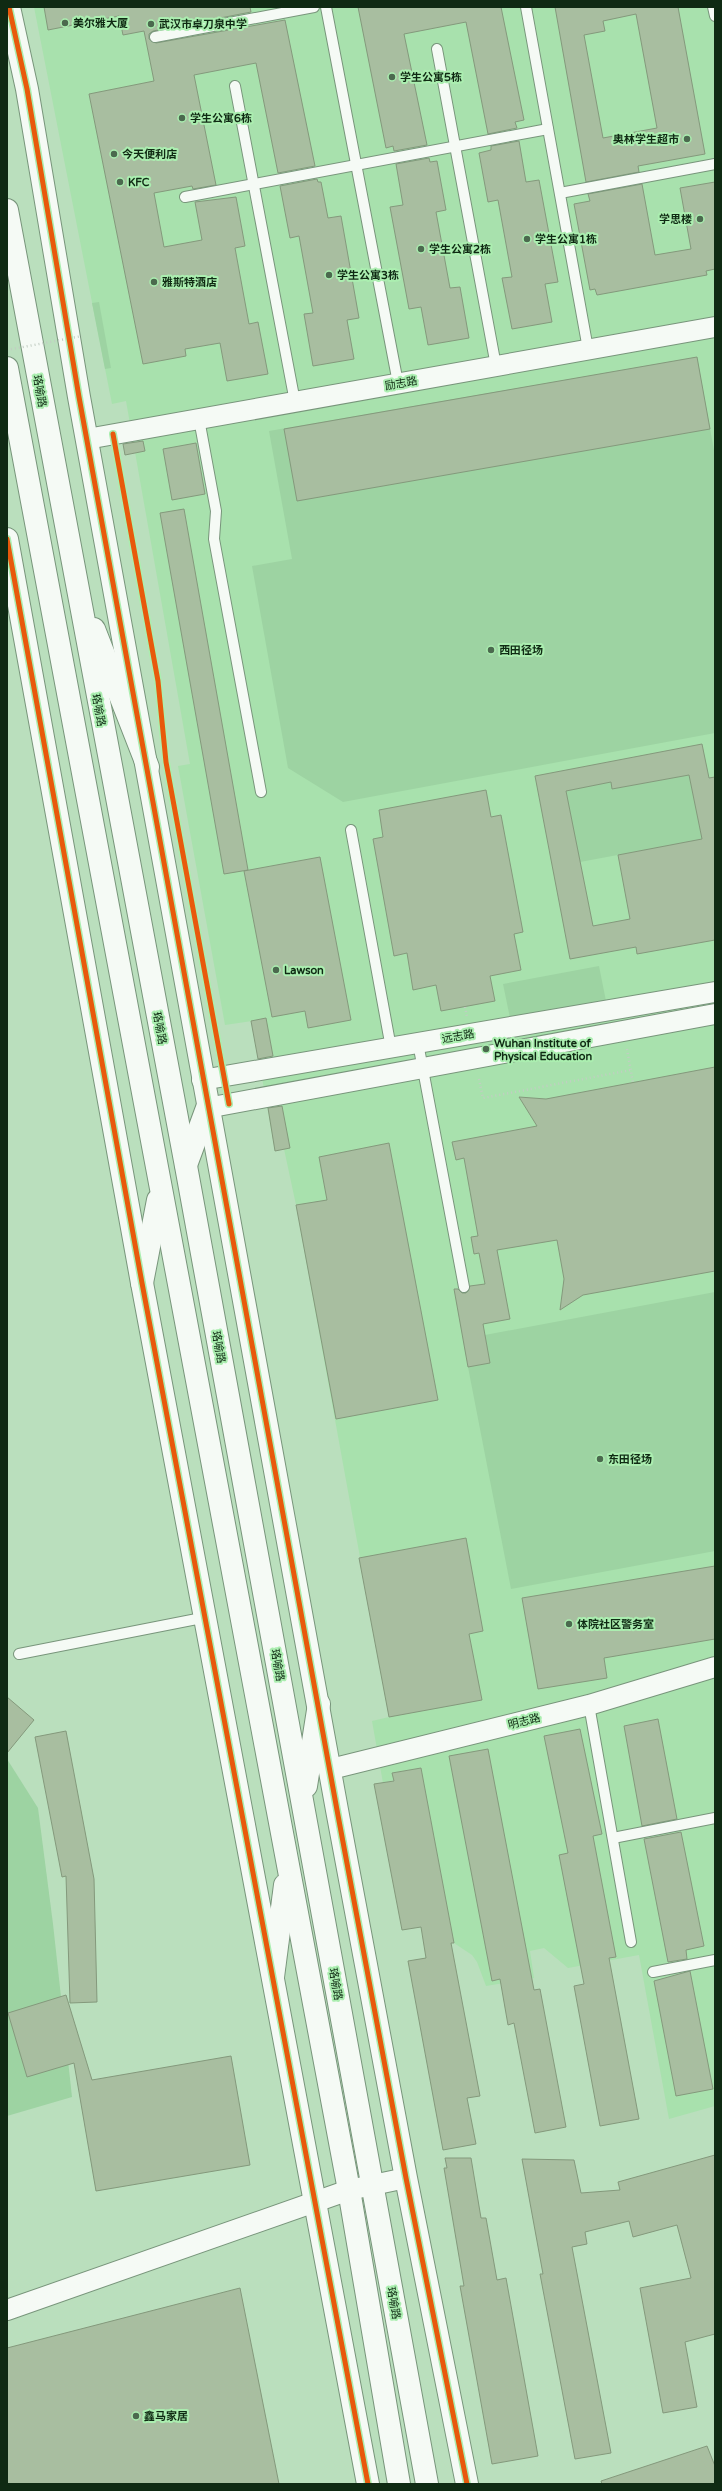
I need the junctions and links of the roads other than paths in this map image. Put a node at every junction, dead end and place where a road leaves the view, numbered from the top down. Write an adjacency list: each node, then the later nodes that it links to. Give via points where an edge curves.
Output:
1 (9, 7): 26 (main road, via 27,89)
2 (314, 7): 7 (lane)
3 (326, 7): 13 (lane)
4 (526, 7): 10 (lane)
5 (713, 7): 6 (lane)
6 (715, 16)
7 (155, 37)
8 (437, 49): 11 (lane)
9 (235, 86): 14 (lane)
10 (548, 129): 11 (lane); 15 (lane)
11 (455, 146): 13 (lane); 20 (lane)
12 (715, 164): 15 (lane)
13 (356, 165): 14 (lane); 22 (lane)
14 (254, 184): 16 (lane); 23 (lane)
15 (560, 193): 19 (lane)
16 (185, 197)
17 (7, 210): 28 (main road, 珞喻路)
18 (715, 327): 19 (street, 励志路)
19 (588, 349): 20 (street, 励志路)
20 (496, 366): 22 (street, 励志路)
21 (7, 368): 24 (main road)
22 (398, 383): 23 (street, 励志路)
23 (295, 402): 25 (street, 励志路)
24 (11, 418): 40 (main road)
25 (199, 419): 26 (street, 励志路); 30 (lane, via 216,511 214,539)
26 (87, 439): 29 (main road)
27 (7, 539): 41 (main road)
28 (74, 576): 29 (main road); 39 (main road, 珞喻路)
29 (148, 767): 37 (main road)
30 (261, 792)
31 (351, 830): 35 (lane)
32 (715, 992): 34 (street, 远志路)
33 (715, 1014): 36 (street)
34 (418, 1043): 35 (street, 远志路); 36 (lane)
35 (391, 1048): 37 (street, 远志路)
36 (422, 1068): 38 (street); 42 (lane)
37 (202, 1080): 38 (main road)
38 (207, 1108): 39 (main road); 46 (main road)
39 (186, 1166): 49 (main road, 珞喻路)
40 (160, 1187): 41 (main road); 52 (main road)
41 (142, 1282): 43 (main road)
42 (464, 1287)
43 (207, 1617): 44 (lane); 56 (main road)
44 (19, 1654)
45 (715, 1668): 47 (street, 明志路)
46 (318, 1704): 48 (main road); 49 (main road)
47 (589, 1706): 48 (street, 明志路); 51 (lane)
48 (331, 1769): 57 (main road, via 336,1810)
49 (303, 1803): 58 (main road, 珞喻路)
50 (715, 1818): 51 (lane)
51 (613, 1838): 53 (lane)
52 (287, 1866): 56 (main road); 59 (main road)
53 (631, 1942)
54 (715, 1960): 55 (lane)
55 (653, 1972)
56 (273, 1977): 60 (main road)
57 (406, 2178): 58 (street); 65 (main road)
58 (372, 2184): 59 (street); 64 (main road, 珞喻路)
59 (349, 2190): 60 (street); 63 (main road)
60 (316, 2201): 61 (street); 62 (main road)
61 (7, 2310)
62 (368, 2484)
63 (399, 2484)
64 (427, 2484)
65 (467, 2484)

